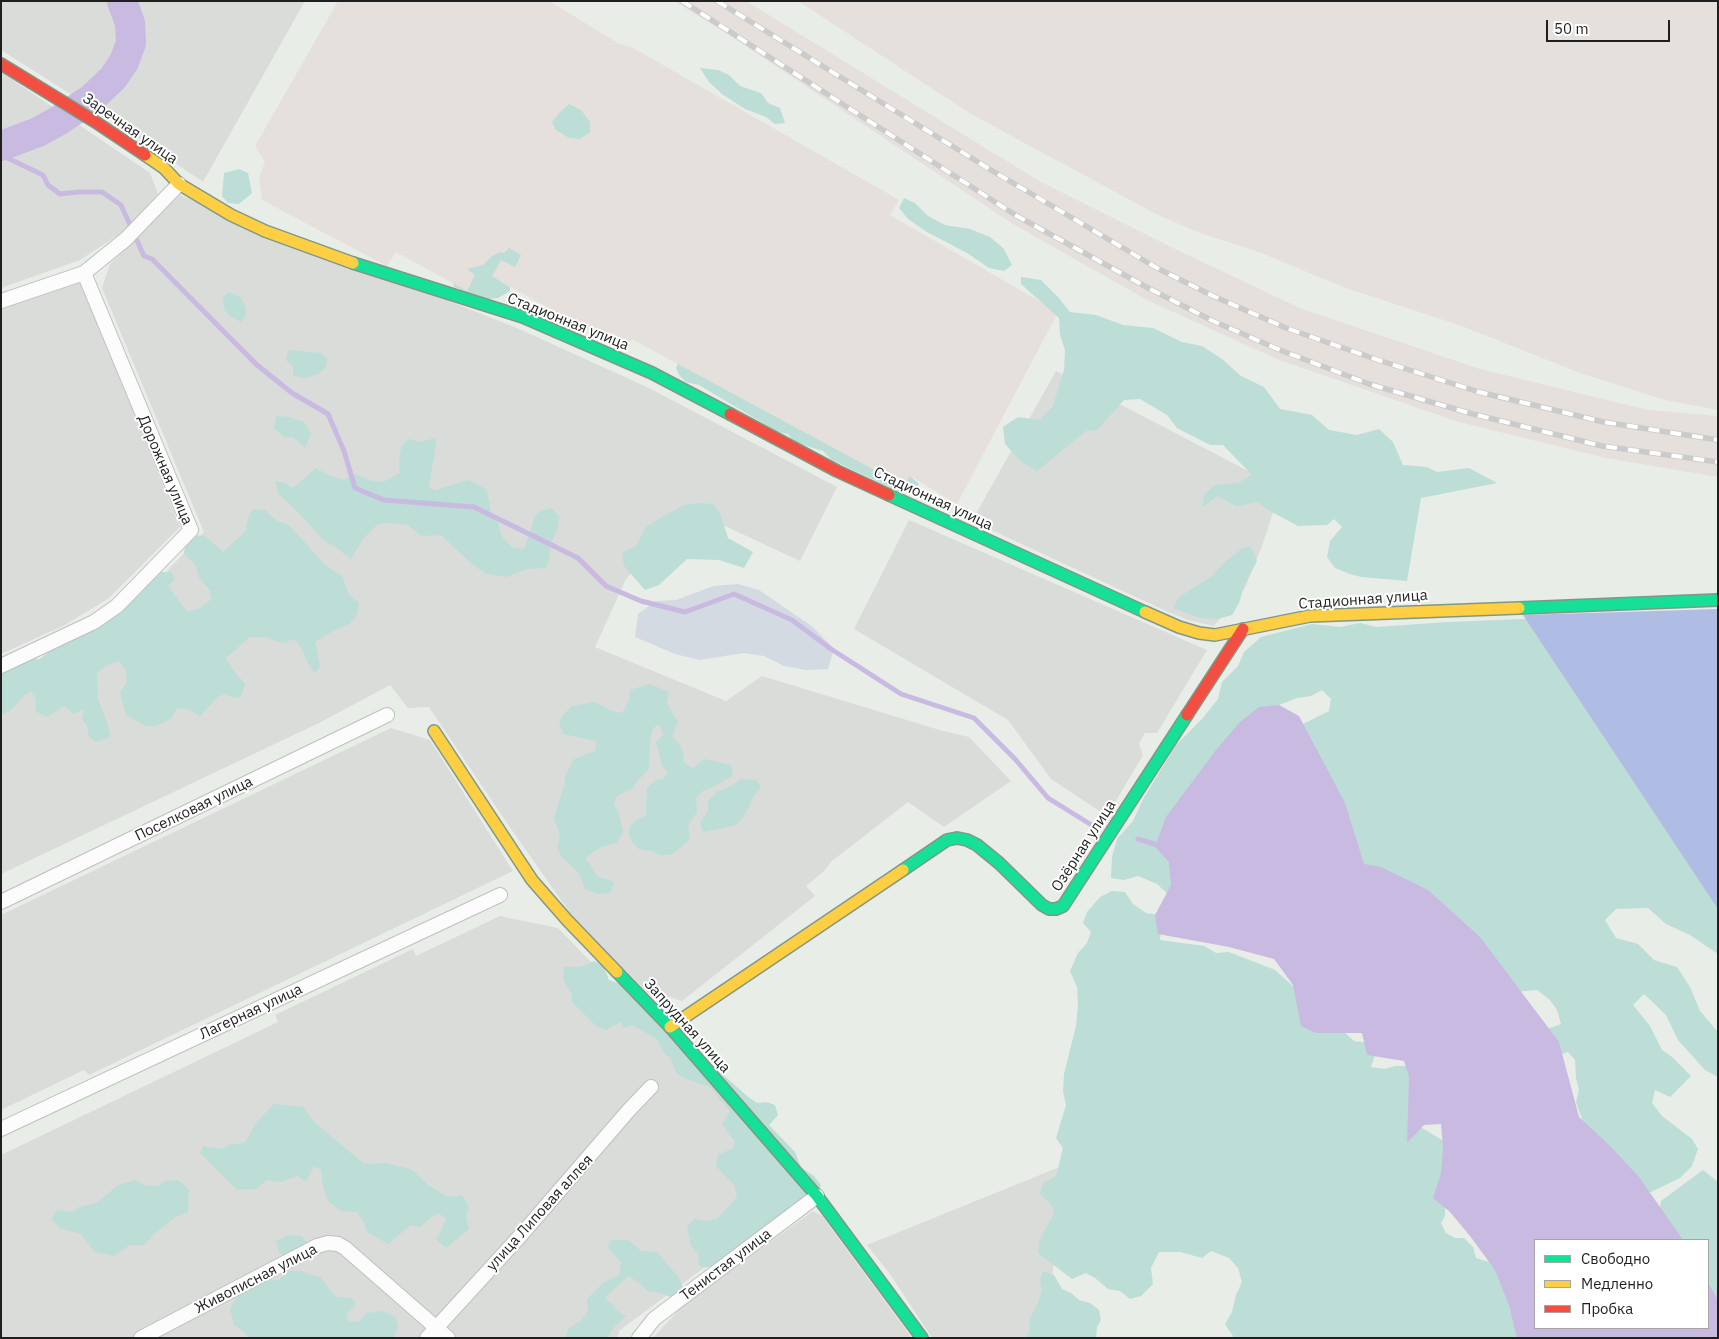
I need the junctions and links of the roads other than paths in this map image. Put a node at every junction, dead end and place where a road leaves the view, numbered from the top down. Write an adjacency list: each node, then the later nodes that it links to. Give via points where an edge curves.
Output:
1 (1, 64): 2 (street, Заречная улица, via 164,168)
2 (179, 184): 3 (street, via 126,239); 6 (street, Стадионная улица, via 231,215 265,230 383,274 523,317 652,372 837,471 1180,627 1199,634 1216,635)
3 (84, 274): 4 (street); 7 (street, Дорожная улица, via 191,530 117,606 94,622)
4 (1, 301)
5 (1718, 600): 6 (street, Стадионная улица, via 1310,616)
6 (1243, 629): 12 (street, Озёрная улица, via 1063,906 1049,909 1042,905 977,845 957,838 948,840)
7 (1, 666)
8 (387, 715): 11 (street, Поселковая улица)
9 (434, 731): 12 (street, Запрудная улица, via 532,880)
10 (500, 895): 14 (street, Лагерная улица)
11 (1, 902)
12 (670, 1028): 15 (street, Запрудная улица)
13 (651, 1087): 16 (street, улица Липовая аллея)
14 (1, 1130)
15 (817, 1196): 19 (street, Тенистая улица, via 654,1319); 20 (street, Запрудная улица)
16 (432, 1333): 17 (street, Живописная улица, via 345,1248 328,1243); 18 (street, Живописная улица)
17 (141, 1338)
18 (448, 1338)
19 (639, 1338)
20 (922, 1338)

